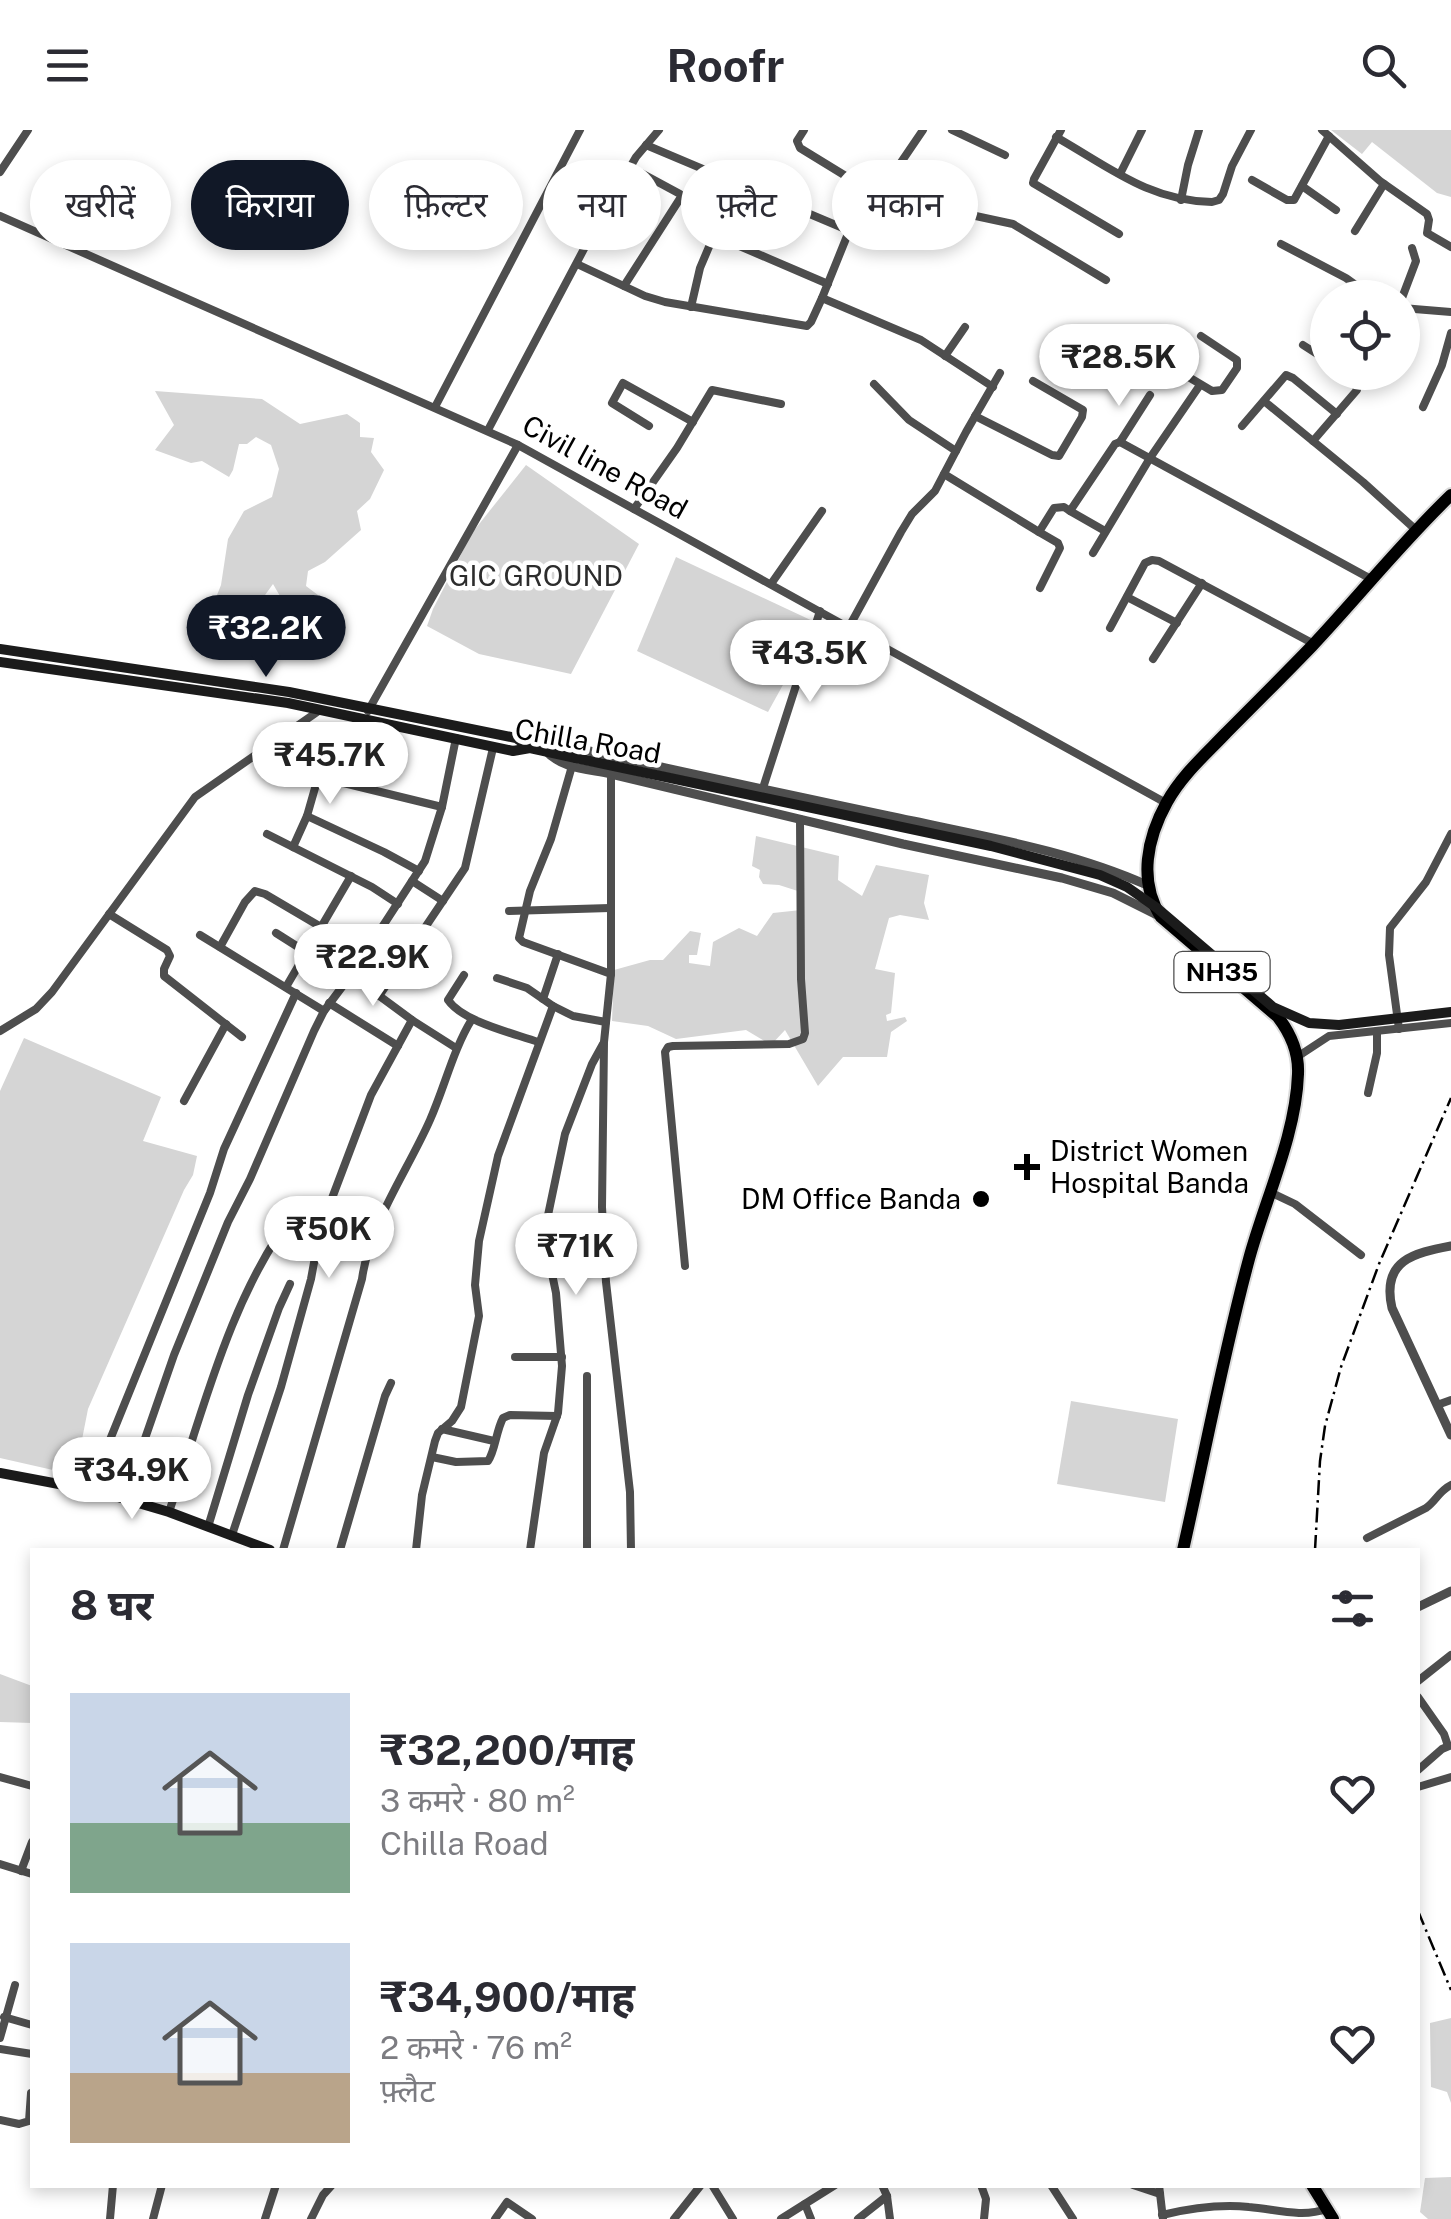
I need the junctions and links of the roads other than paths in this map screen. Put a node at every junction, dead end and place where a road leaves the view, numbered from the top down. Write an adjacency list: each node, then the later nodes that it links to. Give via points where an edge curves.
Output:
1 (28, 130): 17 (street)
2 (659, 130): 12 (street)
3 (804, 130): 16 (street, via 800,148)
4 (923, 130): 15 (street)
5 (952, 130): 13 (street)
6 (1142, 130): 18 (street)
7 (1199, 130): 23 (street)
8 (1251, 130): 23 (street, via 1218,200)
9 (578, 131): 65 (street)
10 (1326, 133): 21 (street); 22 (street)
11 (1058, 134): 18 (street); 30 (street, via 1034,184)
12 (646, 145): 14 (street); 27 (street)
13 (1005, 155)
14 (635, 160)
15 (903, 160)
16 (832, 168)
17 (0, 172)
18 (1120, 174): 23 (street)
19 (1252, 180): 22 (street, via 1291,202)
20 (661, 184): 28 (street, via 681,197)
21 (1384, 184): 29 (street); 32 (street, via 1427,214 1427,234)
22 (1302, 186): 24 (street)
23 (1181, 200)
24 (1336, 210)
25 (0, 216): 65 (street, Civil line Road)
26 (978, 216): 40 (street, via 1013,224)
27 (832, 222)
28 (661, 228)
29 (1355, 231)
30 (1119, 234)
31 (1281, 244): 41 (street)
32 (1451, 247)
33 (1412, 248): 42 (street, via 1416,262)
34 (584, 250): 39 (street)
35 (647, 250): 44 (street)
36 (708, 250): 46 (street)
37 (749, 250): 43 (street)
38 (842, 250): 43 (street)
39 (576, 264): 44 (street); 72 (street)
40 (1106, 280)
41 (1349, 280)
42 (1409, 280)
43 (828, 284): 45 (street)
44 (624, 286): 46 (street)
45 (822, 298): 46 (street, via 812,322 801,327); 54 (street)
46 (691, 307)
47 (1420, 309): 48 (street)
48 (1451, 312)
49 (965, 327): 54 (street)
50 (1451, 333): 66 (street)
51 (1201, 336): 59 (street, via 1238,364 1222,390)
52 (1303, 344): 53 (street)
53 (1310, 349)
54 (945, 356): 60 (street)
55 (1160, 360): 59 (street)
56 (1000, 373): 60 (street)
57 (1033, 381): 68 (street, via 1083,410 1060,456)
58 (874, 384): 76 (street, via 909,420)
59 (1200, 385): 77 (street)
60 (993, 387): 68 (street)
61 (1355, 390): 67 (street)
62 (1150, 396): 74 (street)
63 (1264, 402): 67 (street, via 1290,376); 71 (street); 73 (street)
64 (781, 404): 69 (street, via 712,390)
65 (435, 407): 72 (street, Civil line Road)
66 (1423, 407)
67 (1336, 414): 73 (street)
68 (976, 416): 76 (street)
69 (692, 422): 70 (street, via 624,383 612,402); 80 (street)
70 (648, 426)
71 (1242, 426)
72 (488, 430): 75 (street, Civil line Road)
73 (1314, 441): 83 (street)
74 (1120, 442): 77 (street); 82 (street)
75 (518, 445): 80 (street, Civil line Road); 101 (street)
76 (956, 450): 78 (street)
77 (1150, 458): 85 (street); 87 (street)
78 (944, 474): 84 (street); 94 (street, via 912,514)
79 (1451, 494): 83 (highway, NH35)
80 (634, 508): 88 (street, Civil line Road)
81 (822, 511): 88 (street)
82 (1070, 511): 84 (street, via 1054,508); 85 (street)
83 (1416, 530): 87 (highway, NH35)
84 (1039, 532): 90 (street, via 1060,548)
85 (1105, 532): 86 (street)
86 (1093, 552)
87 (1371, 578): 96 (highway, NH35)
88 (771, 584): 92 (street, Civil line Road)
89 (1202, 584): 91 (street, via 1152,560); 93 (street); 96 (street)
90 (1040, 588)
91 (1127, 597): 93 (street); 95 (street)
92 (820, 611): 94 (street, Civil line Road); 110 (street)
93 (1177, 623): 98 (street)
94 (849, 627): 111 (street, Civil line Road)
95 (1110, 628)
96 (1314, 644): 111 (highway, NH35, via 1188,772)
97 (3, 649): 99 (main road); 101 (main road, via 289,692)
98 (1153, 660)
99 (2, 662): 100 (main road, Chilla Road)
100 (320, 710): 101 (main road, Chilla Road); 128 (street, via 194,797)
101 (367, 713): 102 (main road, Chilla Road); 104 (main road, via 516,738)
102 (456, 738): 103 (main road, Chilla Road); 112 (street)
103 (493, 748): 104 (main road, Chilla Road); 122 (street, via 465,868)
104 (530, 748): 105 (main road, Chilla Road)
105 (546, 752): 107 (main road, Chilla Road); 110 (street, via 564,745)
106 (325, 753): 109 (street)
107 (574, 762): 108 (street); 126 (street); 127 (main road, Chilla Road, bridge, via 1022,854 1127,887)
108 (611, 774): 114 (street); 124 (street)
109 (319, 777): 112 (street); 113 (street)
110 (763, 788): 121 (street, via 1042,850)
111 (1166, 803): 121 (highway, NH35, via 1149,848)
112 (442, 807): 118 (street)
113 (307, 816): 117 (street); 118 (street)
114 (800, 819): 127 (street, via 1062,878); 166 (street, via 802,1040 673,1046 666,1052)
115 (267, 834): 117 (street)
116 (1451, 834): 151 (street, via 1426,882 1390,928)
117 (292, 847): 119 (street)
118 (419, 871): 120 (street)
119 (351, 876): 123 (street); 129 (street)
120 (412, 881): 122 (street); 123 (street)
121 (1147, 885): 127 (highway, NH35)
122 (443, 902): 141 (street)
123 (398, 904): 136 (street)
124 (610, 908): 126 (street); 135 (street)
125 (509, 911): 126 (street)
126 (526, 912): 134 (street, via 521,941)
127 (1159, 912): 145 (main road, Chilla Road, bridge, via 1260,997 1309,1023); 159 (highway, NH35, via 1278,1018)
128 (109, 914): 150 (street, via 168,950 164,976); 152 (street, via 52,992)
129 (321, 927): 132 (street, via 255,891); 133 (street)
130 (276, 933): 133 (street)
131 (200, 935): 132 (street)
132 (220, 947): 139 (street)
133 (306, 952): 139 (street)
134 (558, 954): 135 (street); 142 (street)
135 (611, 974): 148 (street)
136 (350, 975): 141 (street); 144 (street)
137 (464, 975): 146 (street, via 448,1004)
138 (496, 978): 142 (street)
139 (286, 987): 140 (street)
140 (296, 993): 144 (street); 181 (street, via 224,1149)
141 (379, 996): 147 (street)
142 (544, 999): 143 (street)
143 (553, 1006): 148 (street); 155 (street)
144 (326, 1007): 157 (street); 182 (street, via 228,1222)
145 (1451, 1012)
146 (472, 1018): 155 (street); 158 (street)
147 (412, 1020): 157 (street); 158 (street)
148 (606, 1022): 156 (street)
149 (1451, 1023): 151 (street)
150 (226, 1024): 154 (street); 161 (street)
151 (1399, 1029): 153 (street)
152 (0, 1031)
153 (1377, 1031): 159 (street, via 1330,1036); 160 (street)
154 (242, 1038)
155 (538, 1042): 175 (street, via 498,1156 479,1240 479,1316 461,1407)
156 (604, 1042): 169 (street, via 565,1134 546,1220); 193 (street, via 602,1208)
157 (398, 1046): 185 (street, via 360,1121 320,1230 281,1387)
158 (456, 1048): 188 (street, via 430,1122 367,1252)
159 (1297, 1057): 162 (highway, via 1290,1120)
160 (1368, 1092)
161 (184, 1101)
162 (1269, 1192): 165 (street, via 1296,1204); 194 (highway)
163 (296, 1210): 183 (street, via 262,1258 239,1312)
164 (1451, 1246): 173 (street, via 1403,1261 1390,1285 1392,1308)
165 (1361, 1255)
166 (685, 1266)
167 (290, 1284): 184 (street)
168 (516, 1357): 169 (street)
169 (562, 1357): 174 (street)
170 (587, 1376): 192 (street)
171 (391, 1383): 189 (street)
172 (1451, 1400): 173 (street)
173 (1437, 1405): 176 (street)
174 (557, 1416): 177 (street, via 506,1416); 191 (street, via 544,1454)
175 (442, 1428): 177 (street); 178 (street)
176 (1451, 1435)
177 (494, 1440): 178 (street, via 488,1461)
178 (432, 1457): 190 (street)
179 (0, 1473): 181 (main road)
180 (1451, 1485): 186 (street, via 1426,1508)
181 (90, 1489): 182 (main road)
182 (124, 1499): 183 (main road)
183 (169, 1512): 184 (main road)
184 (208, 1527): 185 (main road)
185 (232, 1536): 187 (main road)
186 (1367, 1538)
187 (252, 1547)
188 (283, 1548)
189 (341, 1548)
190 (416, 1548)
191 (530, 1548)
192 (586, 1548)
193 (631, 1548)
194 (1183, 1548)
195 (1451, 1591): 196 (street)
196 (1420, 1606)
197 (1451, 1654): 198 (street)
198 (1420, 1679)
199 (1420, 1700): 200 (street)
200 (1450, 1746): 201 (street)
201 (1420, 1768)
202 (0, 1777): 204 (street)
203 (1451, 1777): 205 (street)
204 (30, 1785)
205 (1420, 1785)
206 (30, 1847): 208 (street)
207 (0, 1864): 208 (street)
208 (21, 1871): 209 (street)
209 (30, 1873)
210 (15, 1985): 211 (street)
211 (2, 2016): 212 (street); 213 (street)
212 (30, 2024)
213 (0, 2038)
214 (0, 2049): 215 (street)
215 (30, 2054)
216 (30, 2116): 217 (street)
217 (0, 2120)
218 (113, 2188): 235 (street)
219 (161, 2188): 236 (street)
220 (275, 2188): 237 (street)
221 (329, 2188): 238 (street)
222 (699, 2188): 241 (street)
223 (714, 2188): 242 (street)
224 (831, 2188): 231 (street)
225 (883, 2188): 230 (street)
226 (983, 2188): 247 (street)
227 (1054, 2188): 248 (street)
228 (1315, 2188): 233 (highway)
229 (1160, 2190): 234 (street)
230 (887, 2196): 245 (street); 246 (street)
231 (804, 2204): 243 (street); 244 (street)
232 (1223, 2206): 233 (street); 234 (street); 249 (street)
233 (1330, 2214)
234 (1162, 2217)
235 (110, 2219)
236 (153, 2219)
237 (265, 2219)
238 (311, 2219)
239 (496, 2219): 240 (street, via 507,2202)
240 (532, 2219)
241 (674, 2219)
242 (733, 2219)
243 (781, 2219)
244 (811, 2219)
245 (858, 2219)
246 (890, 2219)
247 (984, 2219)
248 (1073, 2219)
249 (1222, 2219)

